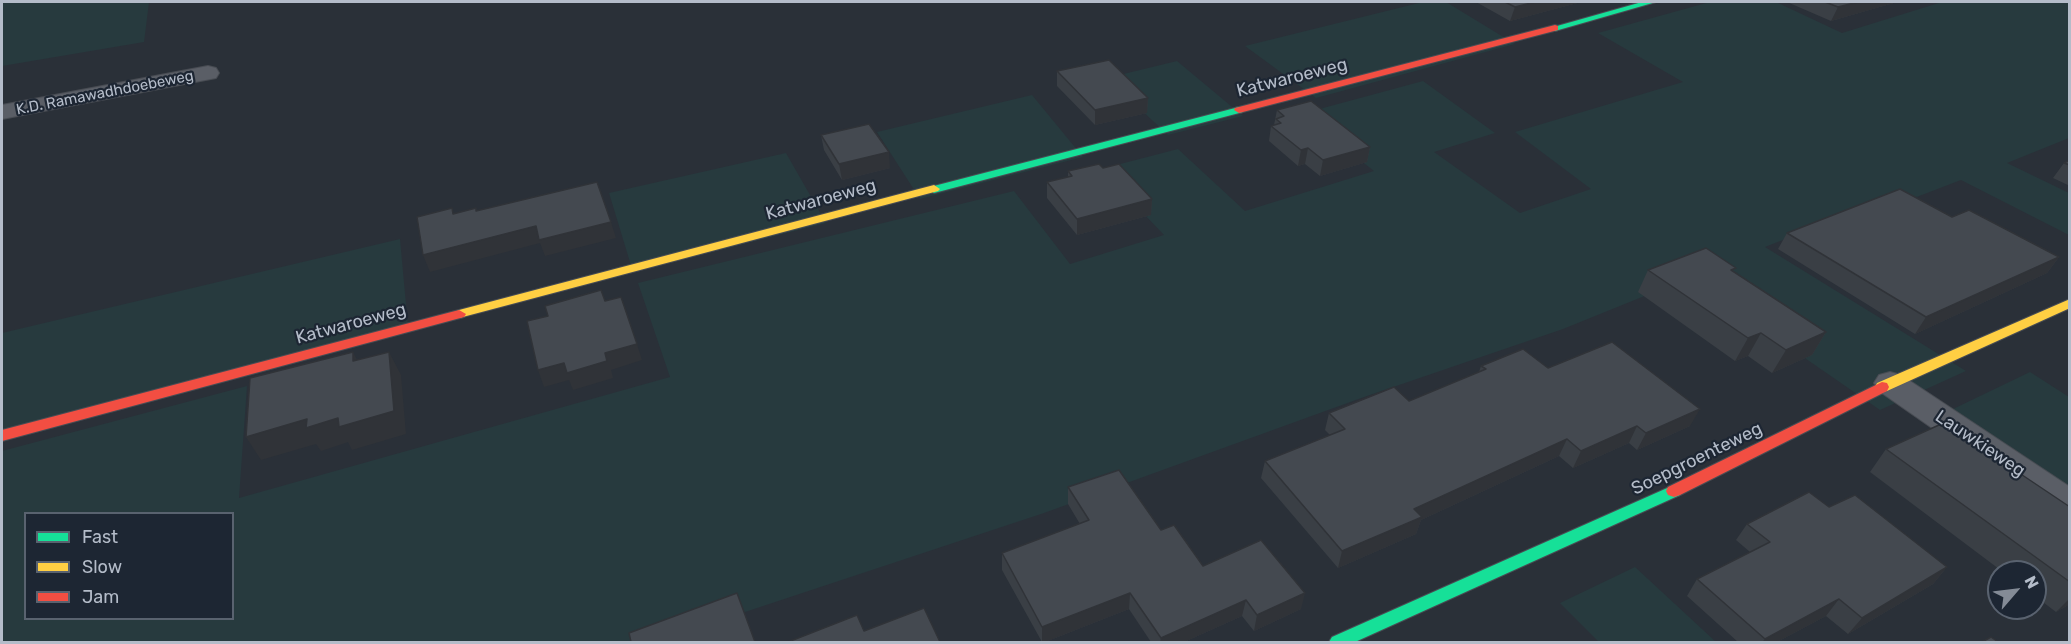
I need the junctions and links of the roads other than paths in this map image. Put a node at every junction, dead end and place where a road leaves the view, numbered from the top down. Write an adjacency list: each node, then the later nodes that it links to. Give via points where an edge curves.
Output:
1 (1651, 2): 6 (street, Katwaroeweg)
2 (208, 74): 3 (street, K.D. Ramawadhdoebeweg)
3 (2, 112)
4 (2070, 303): 5 (street, Soepgroenteweg)
5 (1890, 383): 7 (street, Lauwkieweg); 8 (street, Soepgroenteweg, via 1666,495)
6 (2, 436)
7 (2070, 505)
8 (1338, 642)

